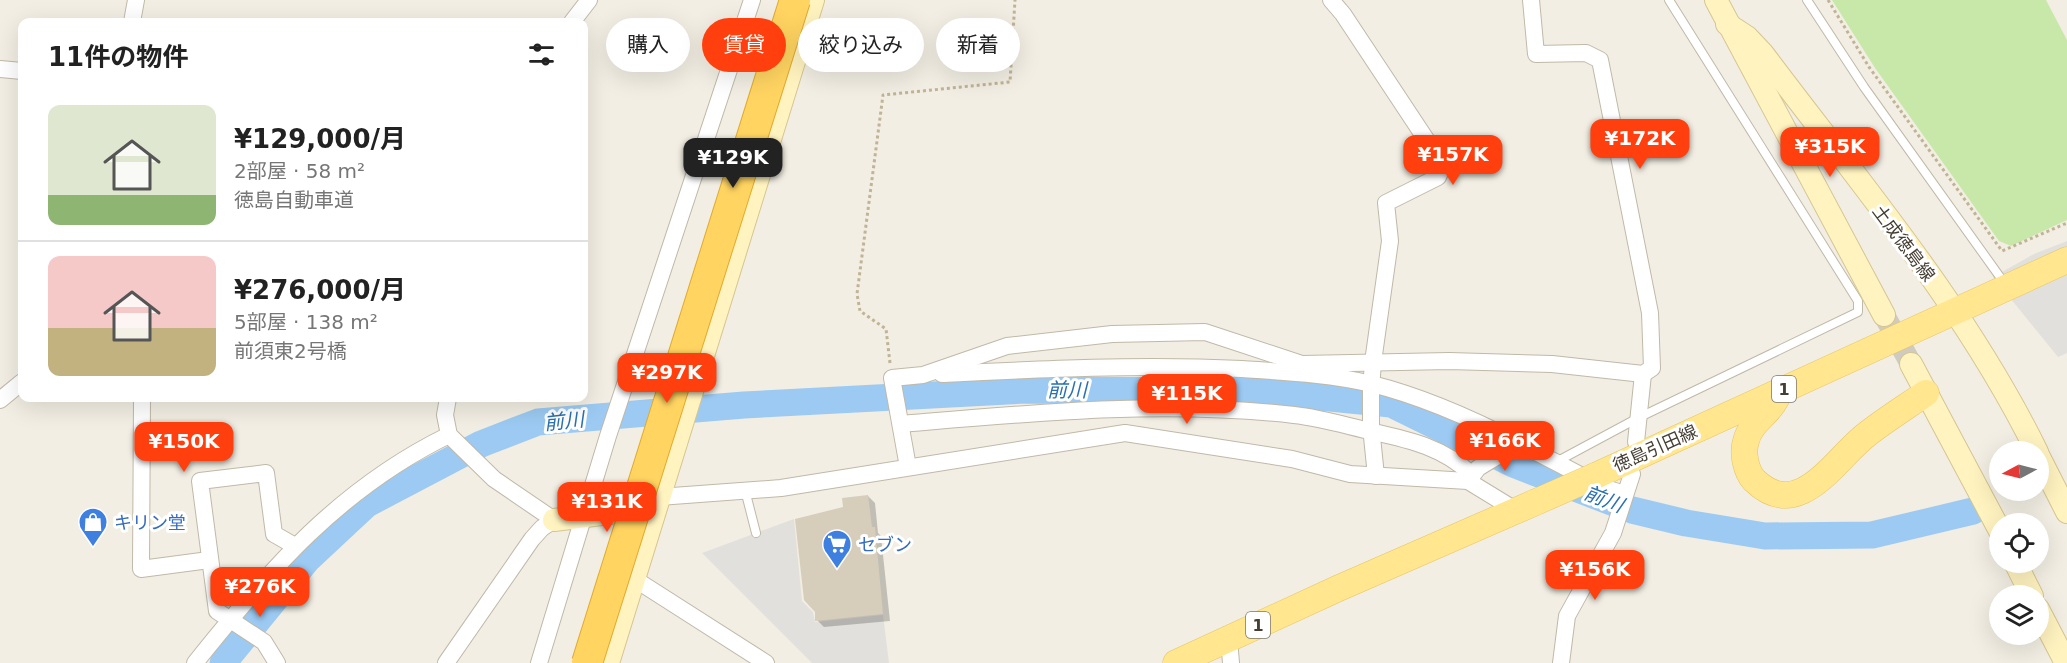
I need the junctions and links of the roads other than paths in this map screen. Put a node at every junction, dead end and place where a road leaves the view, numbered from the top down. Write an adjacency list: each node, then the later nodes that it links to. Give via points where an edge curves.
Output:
1 (136, 0): 12 (street)
2 (589, 0): 13 (street)
3 (752, 0): 51 (street)
4 (795, 0): 64 (highway, bridge)
5 (813, 0): 47 (main road)
6 (1331, 0): 21 (street, via 1443,165 1438,177 1386,203 1390,241)
7 (1531, 0): 23 (street, via 1536,54 1586,53 1600,60 1650,313 1652,368)
8 (1669, 0): 32 (lane, via 1858,301 1858,312)
9 (1703, 0): 14 (street)
10 (1716, 0): 14 (main road, 土成徳島線)
11 (1807, 0): 18 (lane)
12 (133, 18)
13 (575, 18)
14 (1727, 24): 19 (main road, 土成徳島線, via 1763,54); 20 (main road, 土成徳島線)
15 (0, 69): 16 (street)
16 (18, 71)
17 (2067, 260): 19 (main road, 徳島引田線 / 1)
18 (2000, 277)
19 (1963, 307): 27 (main road, 徳島引田線 / 1); 36 (main road, 土成徳島線)
20 (1884, 315)
21 (1373, 362): 23 (street, via 1552,364); 24 (street, via 1302,364 1204,332 1112,334 1007,346); 26 (street)
22 (1911, 364): 28 (main road)
23 (1644, 374): 32 (street)
24 (923, 375): 26 (street, via 1112,366 1189,367 1325,376); 33 (street, via 893,380)
25 (18, 385): 29 (street)
26 (1372, 386): 34 (street); 38 (street, via 1471,418)
27 (1779, 392): 28 (main road, via 1773,405 1750,428 1744,444 1745,462 1752,478 1780,495 1794,494 1820,481 1864,436); 48 (main road, 徳島引田線 / 1, bridge)
28 (1926, 393): 49 (main road)
29 (0, 400)
30 (142, 402): 55 (street, via 141,569)
31 (447, 402): 35 (street, via 445,415)
32 (1638, 418): 37 (street); 39 (lane)
33 (900, 421): 34 (street, via 1154,407 1295,415); 40 (street)
34 (1371, 429): 42 (street, via 1430,447 1458,461); 43 (street)
35 (451, 437): 52 (street, via 477,465); 54 (street, via 384,471 327,515)
36 (2032, 441)
37 (1636, 442)
38 (1517, 445): 39 (street); 42 (street)
39 (1555, 462): 46 (street)
40 (908, 467): 43 (street, via 1125,433); 45 (street)
41 (1632, 474): 46 (street)
42 (1472, 475): 43 (street); 48 (street)
43 (1376, 476)
44 (2049, 476): 50 (main road, 土成徳島線)
45 (745, 490): 47 (street); 53 (lane)
46 (1625, 496): 68 (street, via 1613,533 1567,616)
47 (657, 502): 51 (main road); 56 (main road)
48 (1527, 507): 59 (main road, 徳島引田線 / 1)
49 (1990, 513)
50 (2067, 513)
51 (584, 515): 52 (main road); 63 (street)
52 (554, 520): 62 (street, via 532,539)
53 (756, 533)
54 (295, 546): 55 (street, via 274,534 266,473 200,481); 57 (street)
55 (209, 560): 57 (street, via 217,611)
56 (633, 578): 65 (main road); 66 (street)
57 (233, 620): 60 (street); 61 (street, via 264,642)
58 (2049, 630): 69 (main road)
59 (1230, 651): 67 (main road, 徳島引田線 / 1)
60 (195, 663)
61 (277, 663)
62 (446, 663)
63 (539, 663)
64 (587, 663)
65 (608, 663)
66 (766, 663)
67 (1176, 663)
68 (1561, 663)
69 (2066, 663)

